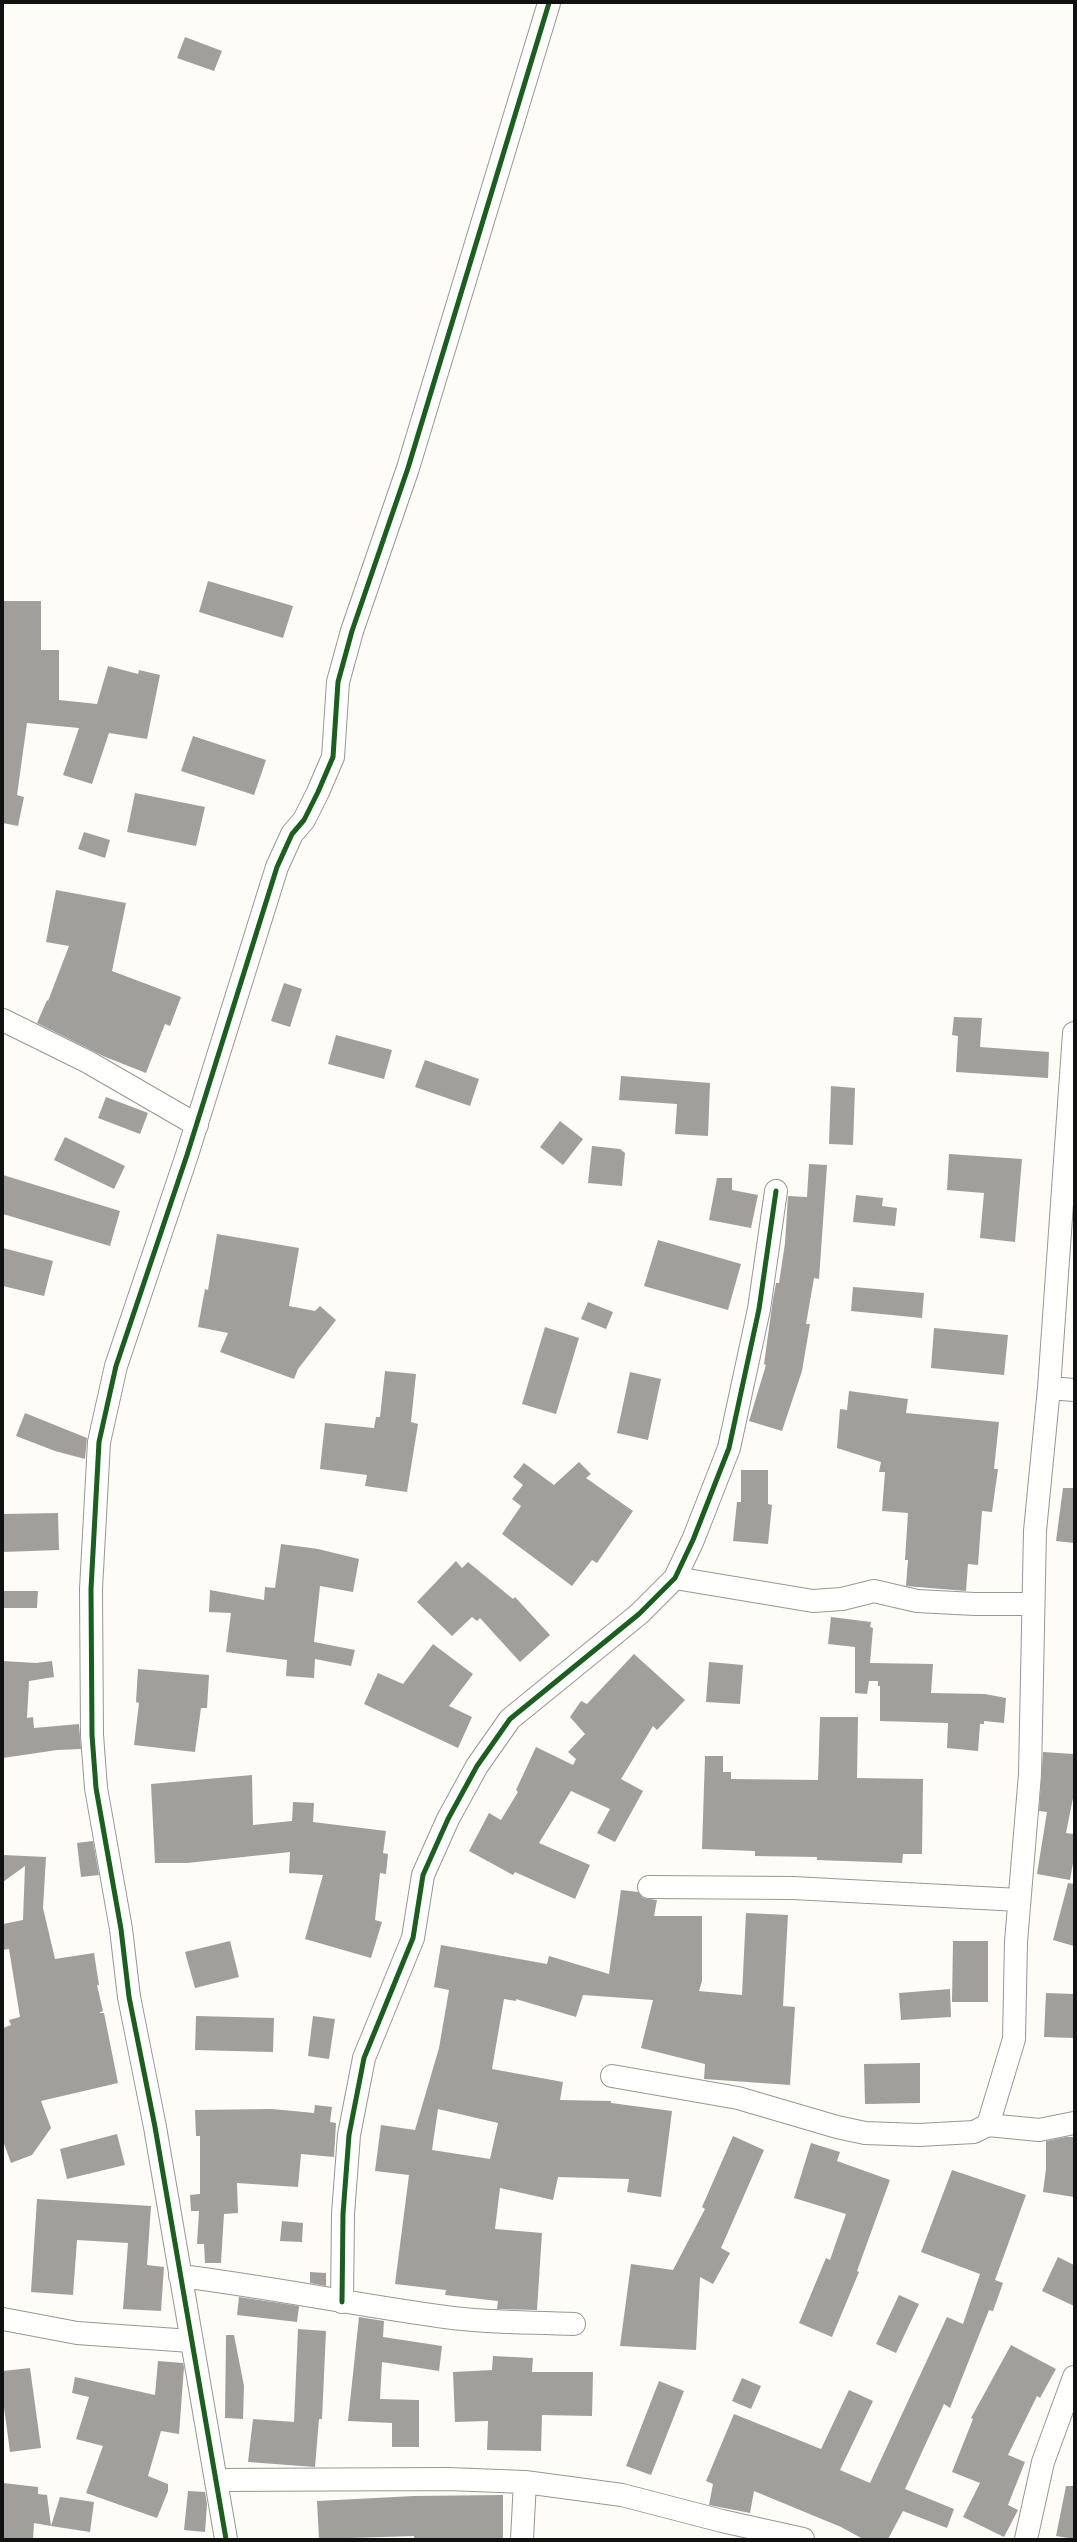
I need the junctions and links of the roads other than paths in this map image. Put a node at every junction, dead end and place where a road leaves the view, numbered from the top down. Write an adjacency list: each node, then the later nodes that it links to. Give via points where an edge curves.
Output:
1 (549, 3): 4 (street, via 408,468 352,631 338,682 333,757 304,820 292,834 278,868)
2 (3, 1020): 4 (street, via 88,1062)
3 (1074, 1033): 6 (street)
4 (197, 1125): 15 (street, via 116,1366 99,1442 91,1589 92,1735 96,1788 121,1929 129,1997 155,2126)
5 (776, 1191): 8 (street, via 759,1309 729,1448 696,1533)
6 (1049, 1388): 7 (street); 9 (street, via 1035,1531)
7 (1074, 1390)
8 (675, 1578): 9 (street, via 813,1601 842,1599 874,1591 917,1601); 16 (street, via 639,1614 510,1719 477,1766 448,1819 423,1875 413,1938 364,2058 349,2135 343,2214)
9 (1032, 1604): 11 (street, via 1034,1643 1030,1774)
10 (649, 1887): 11 (street, via 793,1888)
11 (1019, 1900): 14 (street, via 1014,2039)
12 (612, 2076): 14 (street, via 738,2098 865,2133 966,2133)
13 (1074, 2122): 14 (street, via 1039,2130)
14 (988, 2125)
15 (180, 2276): 16 (street, via 256,2285); 19 (street)
16 (342, 2302): 18 (street, via 455,2318)
17 (3, 2319): 19 (street, via 77,2333)
18 (574, 2324)
19 (191, 2341): 21 (street)
20 (1074, 2377): 26 (street, via 1043,2462)
21 (216, 2480): 22 (street, via 448,2479); 23 (street)
22 (526, 2482): 24 (street); 25 (street, via 622,2495)
23 (226, 2539)
24 (522, 2539)
25 (803, 2539)
26 (1026, 2539)

